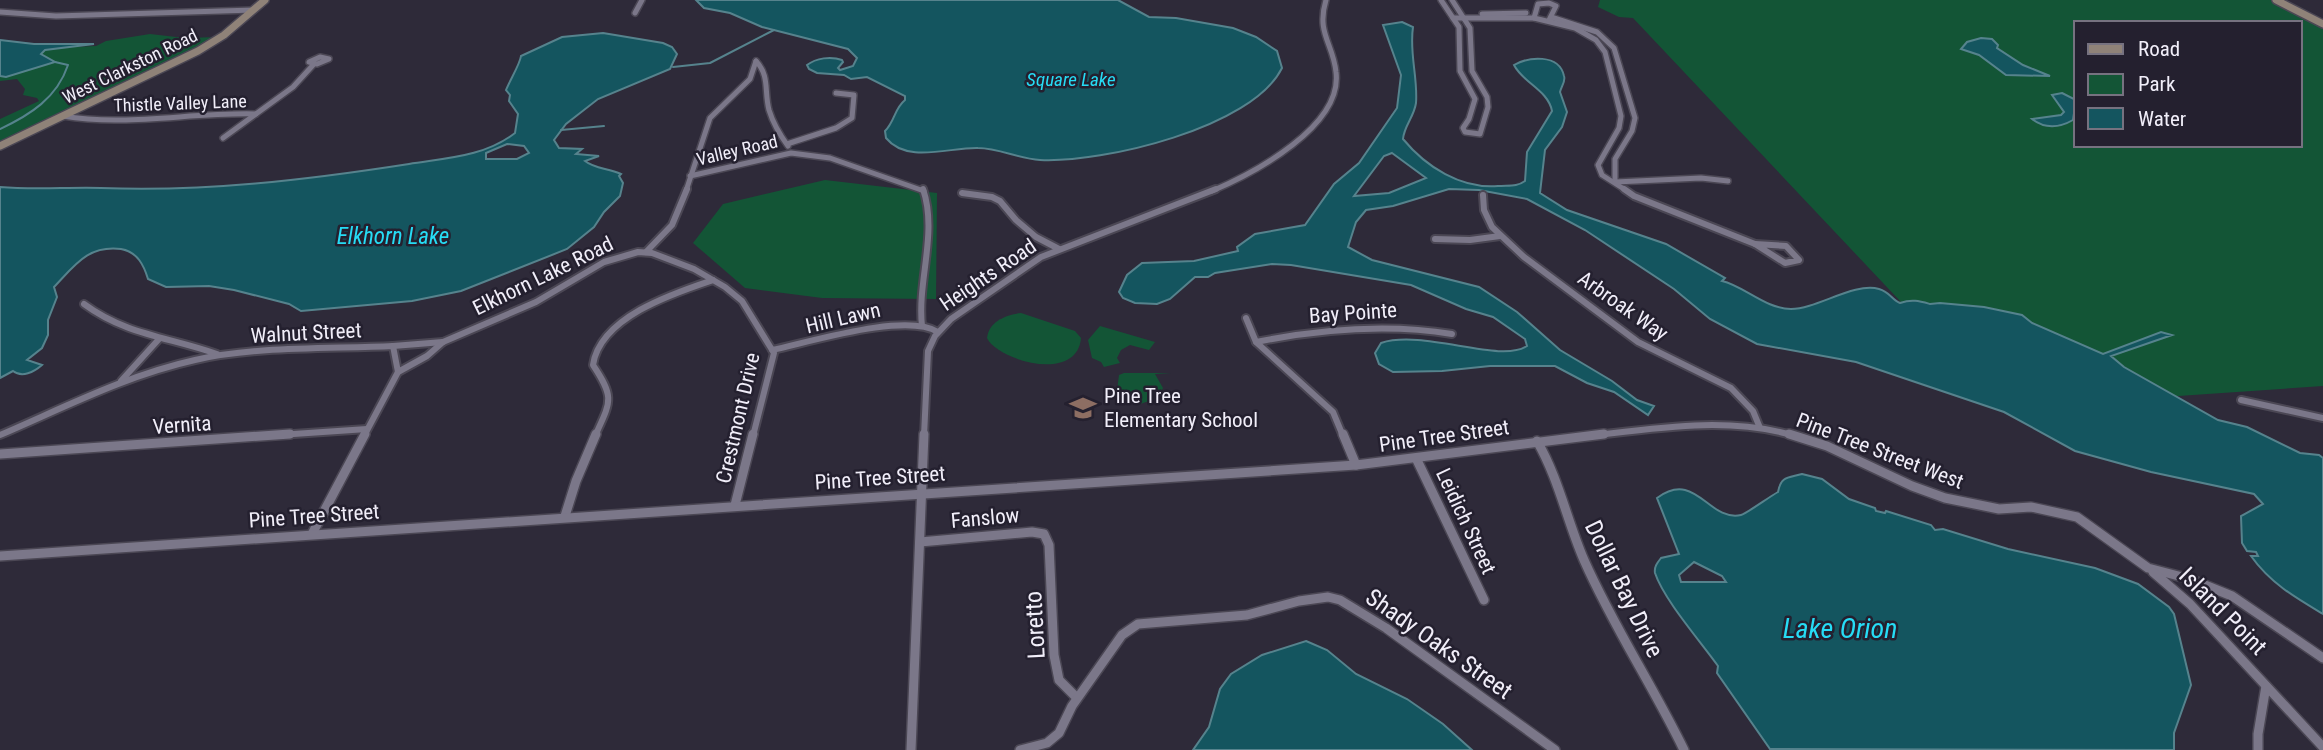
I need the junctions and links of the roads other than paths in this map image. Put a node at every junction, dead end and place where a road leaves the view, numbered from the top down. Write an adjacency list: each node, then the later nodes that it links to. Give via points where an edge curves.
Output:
1 (265, 0): 7 (main road, West Clarkston Road)
2 (642, 0): 9 (street)
3 (1326, 0): 33 (street, Heights Road, via 1321,32 1333,54 1339,82 1329,106 1310,128 1279,154 1229,183)
4 (1441, 0): 11 (street)
5 (1452, 0): 12 (street)
6 (2276, 0): 14 (main road)
7 (254, 10): 8 (street, via 56,16); 18 (main road, West Clarkston Road, via 198,51)
8 (0, 12)
9 (635, 13)
10 (1535, 16): 12 (street); 13 (street); 13 (street, via 1538,4 1549,3 1556,6)
11 (1453, 18): 12 (street); 19 (street, via 1459,31 1460,71 1475,99)
12 (1465, 18): 20 (street, via 1474,77 1488,97)
13 (1550, 19): 27 (street, via 1586,34 1605,52 1621,116 1598,165 1602,175); 27 (street, via 1597,32 1614,48 1635,118 1615,159)
14 (2323, 24)
15 (314, 64): 17 (street, via 293,87)
16 (836, 93): 22 (street, via 853,95 852,118 832,132)
17 (256, 114): 18 (street, Thistle Valley Lane, via 93,121); 21 (street)
18 (62, 116): 23 (main road, West Clarkston Road)
19 (1469, 119): 20 (street); 20 (street, via 1463,128 1473,134 1480,134)
20 (1483, 122)
21 (223, 138)
22 (787, 144): 24 (street); 25 (street, Elkhorn Lake Road, via 772,123 766,72 757,61 747,82 710,117)
23 (0, 146)
24 (791, 153): 25 (street, Valley Road); 38 (street, via 830,158 923,189 927,244 918,307)
25 (690, 176): 34 (street, Elkhorn Lake Road, via 675,220)
26 (1728, 181): 27 (street)
27 (1615, 182): 32 (street, via 1634,196)
28 (962, 193): 33 (street, via 1000,201 1036,237)
29 (1483, 195): 30 (street, Arbroak Way, via 1487,218)
30 (1500, 236): 31 (street); 54 (street, Arbroak Way, via 1638,342 1731,388 1754,411)
31 (1435, 239)
32 (1755, 244): 32 (street, via 1785,263 1799,260 1783,244)
33 (1059, 249): 39 (street, Heights Road, via 1016,273)
34 (646, 253): 35 (street, Elkhorn Lake Road); 42 (street, Elkhorn Lake Road, via 622,255 589,269 543,299)
35 (713, 280): 43 (street, Elkhorn Lake Road, via 746,305); 63 (street, via 650,303 596,351 593,365 609,389 608,407)
36 (84, 303): 41 (street, via 126,330)
37 (1246, 318): 44 (street)
38 (922, 326): 39 (street); 47 (street, Hill Lawn, via 880,326)
39 (938, 332): 61 (street, Heights Road, via 927,355)
40 (1452, 334): 44 (street, Bay Pointe, via 1410,327 1285,335)
41 (159, 339): 46 (street, Walnut Street); 51 (street, Walnut Street)
42 (443, 342): 45 (street, Walnut Street); 50 (street, Elkhorn Lake Road)
43 (766, 342): 47 (street, Crestmont Drive)
44 (1255, 342): 60 (street, via 1333,412)
45 (393, 346): 48 (street, Walnut Street); 50 (street, Walnut Street)
46 (201, 347): 48 (street, Walnut Street); 49 (street, Walnut Street)
47 (772, 350): 62 (street, Crestmont Drive)
48 (221, 356): 49 (street, Walnut Street)
49 (181, 363): 51 (street, Walnut Street)
50 (398, 372): 55 (street)
51 (118, 384): 56 (street, Walnut Street)
52 (2241, 400): 53 (street)
53 (2323, 418)
54 (1760, 428): 57 (street, Pine Tree Street, via 1671,426); 68 (street, Pine Tree Street West, via 1827,446 1945,498 2077,517)
55 (367, 429): 58 (street, Vernita); 64 (street)
56 (0, 435)
57 (1538, 441): 59 (street, Pine Tree Street); 77 (street, Dollar Bay Drive, via 1585,563)
58 (0, 454)
59 (1416, 458): 60 (street, Pine Tree Street); 69 (street, Leidich Street)
60 (1356, 464): 61 (street, Pine Tree Street)
61 (921, 493): 62 (street, Pine Tree Street); 65 (street, Heights Road)
62 (735, 505): 63 (street, Pine Tree Street)
63 (565, 516): 64 (street, Pine Tree Street)
64 (312, 534): 67 (street, Pine Tree Street)
65 (920, 542): 66 (street, Fanslow, via 1032,531 1044,534); 74 (street, Heights Road)
66 (1048, 542): 72 (street, Loretto, via 1054,655 1059,680)
67 (0, 556)
68 (2148, 568): 70 (street, Pine Tree Street West, via 2232,596); 71 (street, Island Point, via 2190,604)
69 (1484, 600)
70 (2323, 658)
71 (2266, 686): 73 (street, Island Point); 78 (street, Island Point)
72 (1077, 698): 75 (street, Shady Oaks Street, via 1059,733 1046,743); 76 (street, Shady Oaks Street, via 1122,635 1138,624 1247,615 1328,597 1386,628)
73 (2323, 747)
74 (911, 750)
75 (1020, 750)
76 (1555, 750)
77 (1684, 750)
78 (2258, 750)

